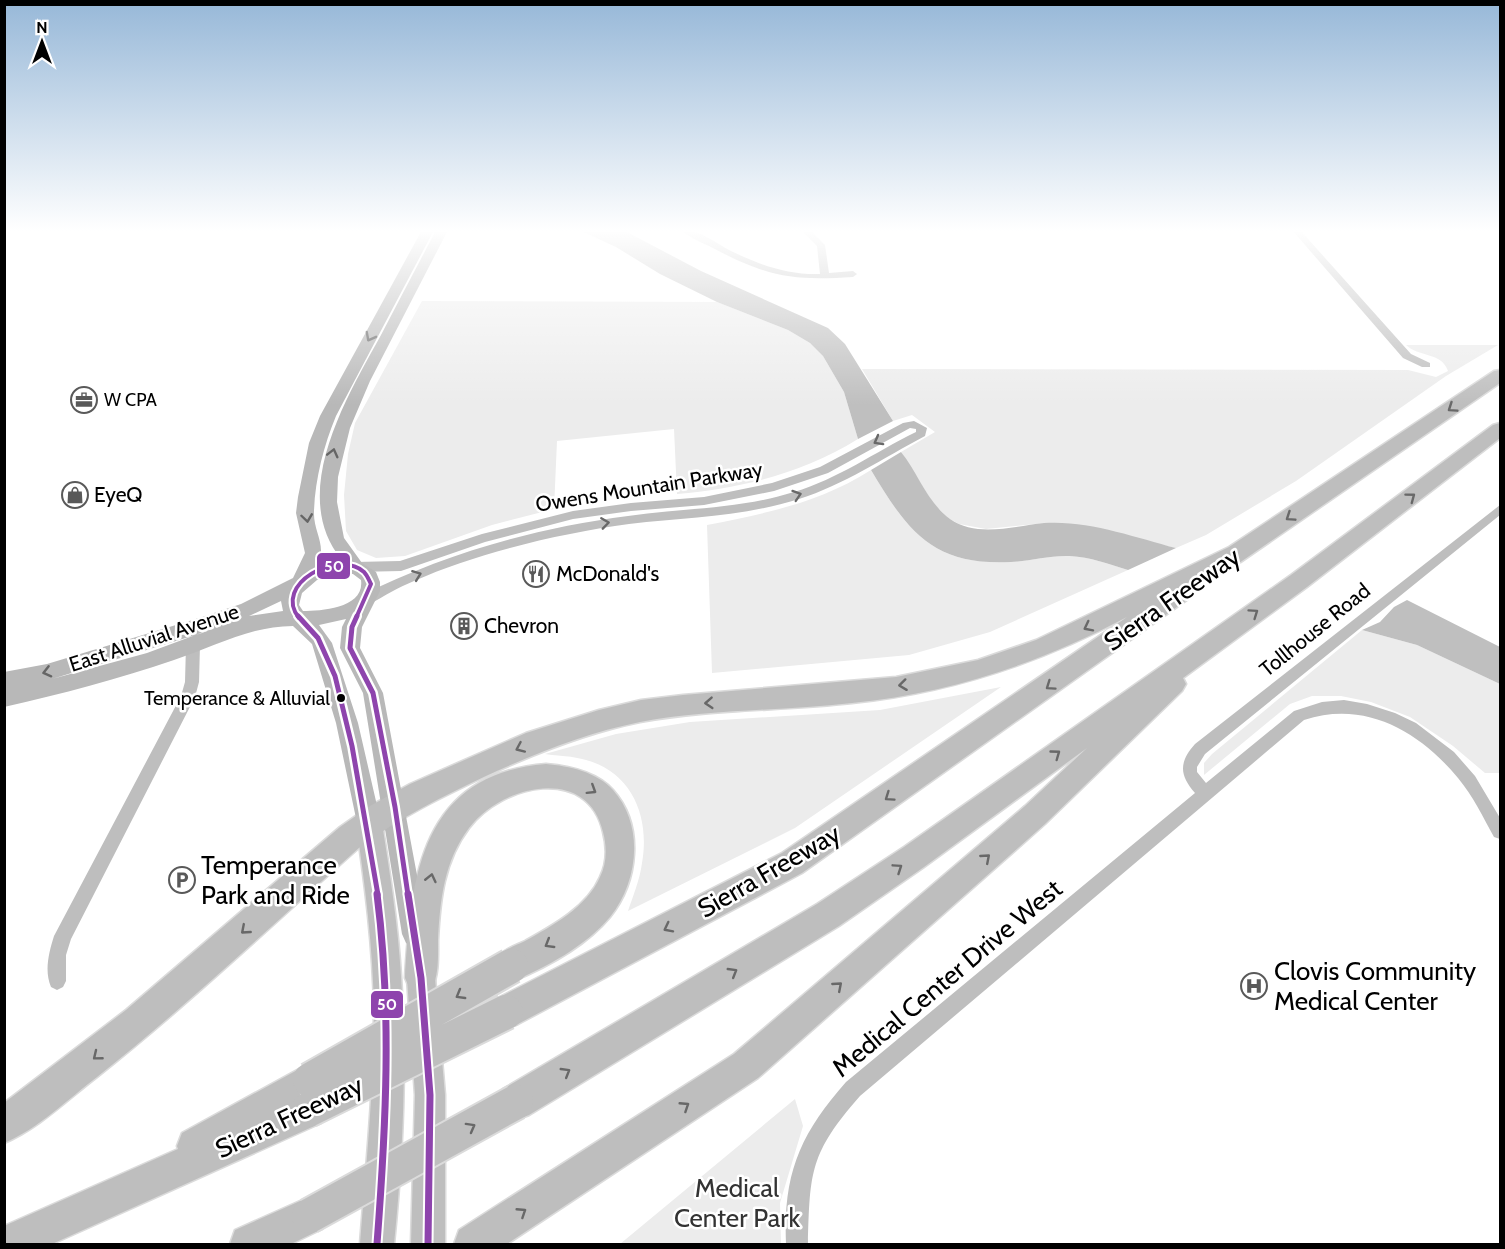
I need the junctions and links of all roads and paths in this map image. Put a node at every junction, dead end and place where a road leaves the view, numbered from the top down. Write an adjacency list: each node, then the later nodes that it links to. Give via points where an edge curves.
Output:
1 (396, 288): 4 (main road, one-way to 4)
2 (412, 288): 8 (main road)
3 (1347, 288): 5 (street, via 1407,356)
4 (356, 362): 8 (main road, via 361,368 342,409); 12 (main road, one-way to 12, via 317,443 305,513 315,549)
5 (1426, 365)
6 (1500, 375): 10 (highway, Sierra Freeway, one-way to 10)
7 (1500, 429): 16 (highway, one-way to 7)
8 (340, 430): 11 (main road, one-way to 8, via 335,540 329,509 331,460)
9 (1500, 509): 19 (street, Tollhouse Road, via 1192,757 1188,769)
10 (1234, 554): 20 (highway, one-way to 20, via 1183,576 1064,639 979,670 930,682 691,704 610,718 535,741); 24 (highway, Sierra Freeway, one-way to 24, bridge, via 792,863 506,1012)
11 (355, 567): 12 (main road, via 326,568); 13 (main road, via 370,580); 13 (street, Owens Mountain Parkway, one-way to 11, via 450,562 540,536 628,520 739,510 796,496 829,484 915,437 922,428 907,425 824,470 752,493 573,515 482,538 401,566)
12 (300, 583): 14 (main road, via 290,602); 17 (main road, East Alluvial Avenue, one-way to 17, via 248,609 202,625 47,672)
13 (365, 600): 14 (main road, via 334,617); 20 (main road, via 352,627 350,648 373,693)
14 (299, 619): 15 (main road, East Alluvial Avenue, via 254,622); 20 (main road, via 316,631 322,642)
15 (193, 645): 18 (main road, East Alluvial Avenue, via 70,683); 23 (street, via 188,697 63,936 57,955)
16 (1206, 646): 27 (highway, one-way to 16, bridge, via 516,1102 828,915); 30 (highway, one-way to 16, via 746,1066 1035,815 1175,682)
17 (4, 681)
18 (4, 698)
19 (1206, 794): 21 (street, Medical Center Drive West, via 1299,715 1319,708 1347,707 1390,718 1437,746 1466,777); 31 (street, Medical Center Drive West, via 853,1089 826,1117 808,1151 798,1185)
20 (382, 815): 22 (main road); 25 (highway, one-way to 25, via 63,1084); 28 (main road, via 381,900 388,1048)
21 (1500, 832)
22 (421, 978): 24 (highway, one-way to 24, bridge, via 425,910 434,864 462,814 481,796 513,780 543,776 577,781 602,796 611,807 620,833 616,877 599,905 579,926); 29 (main road, via 430,1095)
23 (57, 981)
24 (309, 1095): 26 (highway, Sierra Freeway, via 67,1220)
25 (4, 1125)
26 (9, 1245)
27 (249, 1245)
28 (377, 1245)
29 (428, 1245)
30 (473, 1245)
31 (796, 1245)

